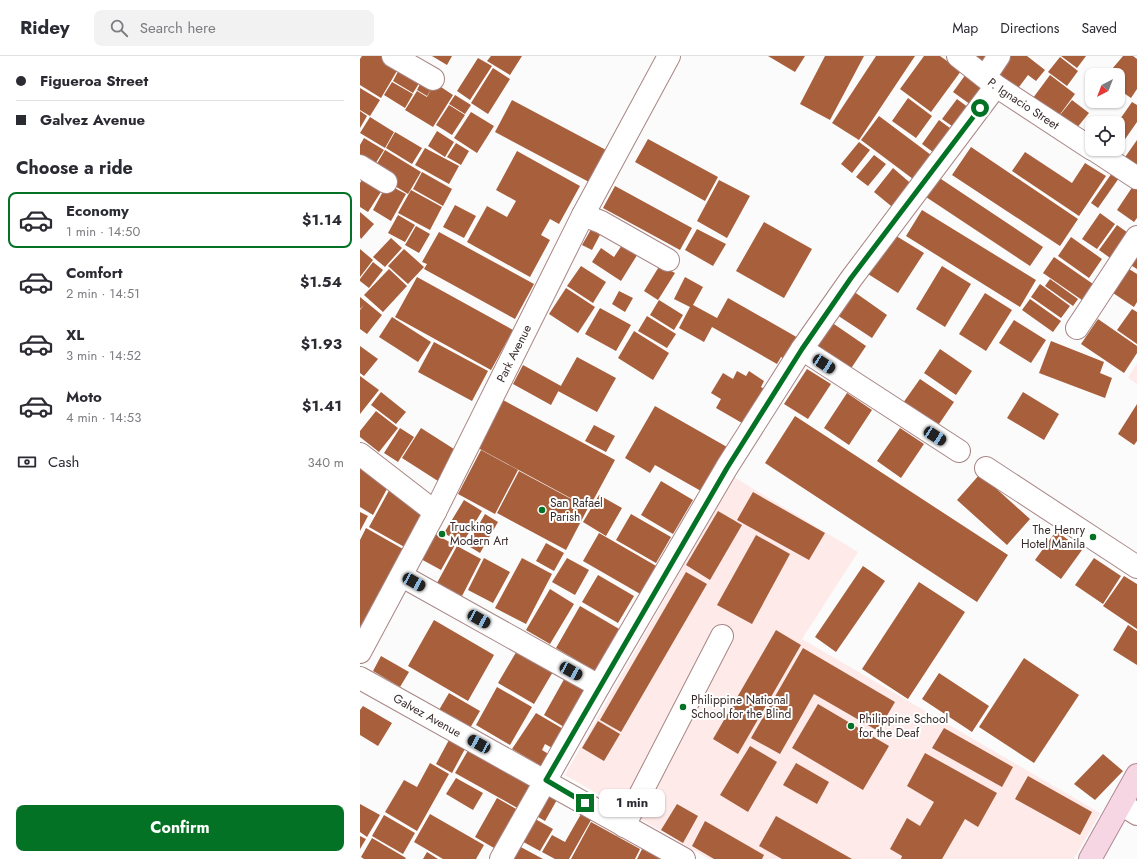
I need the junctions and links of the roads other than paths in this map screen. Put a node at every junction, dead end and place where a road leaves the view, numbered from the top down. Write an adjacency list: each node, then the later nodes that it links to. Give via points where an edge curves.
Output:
1 (393, 56): 5 (street)
2 (669, 56): 12 (street, Park Avenue)
3 (958, 56): 6 (street, P. Ignacio Street)
4 (999, 56): 6 (street)
5 (433, 79)
6 (991, 82): 7 (street, P. Ignacio Street); 16 (street)
7 (1085, 144)
8 (1103, 156): 10 (street, P. Ignacio Street)
9 (360, 166): 11 (street)
10 (1137, 178)
11 (386, 182)
12 (583, 214): 14 (street); 20 (street, Park Avenue)
13 (1137, 237): 15 (street)
14 (668, 260)
15 (1077, 328)
16 (802, 349): 17 (street); 26 (street, via 727,468)
17 (959, 452)
18 (360, 454): 20 (street)
19 (986, 468): 21 (street)
20 (435, 512): 22 (street, Park Avenue)
21 (1137, 567)
22 (402, 576): 24 (street, Park Avenue); 26 (street)
23 (722, 636): 30 (street)
24 (360, 652)
25 (360, 678): 28 (street, Galvez Avenue)
26 (599, 686): 28 (street)
27 (1137, 775): 29 (main road)
28 (546, 780): 30 (street, Galvez Avenue); 31 (street)
29 (1129, 809): 33 (main road)
30 (624, 826): 32 (street, Galvez Avenue)
31 (501, 859)
32 (684, 859)
33 (1090, 859)

